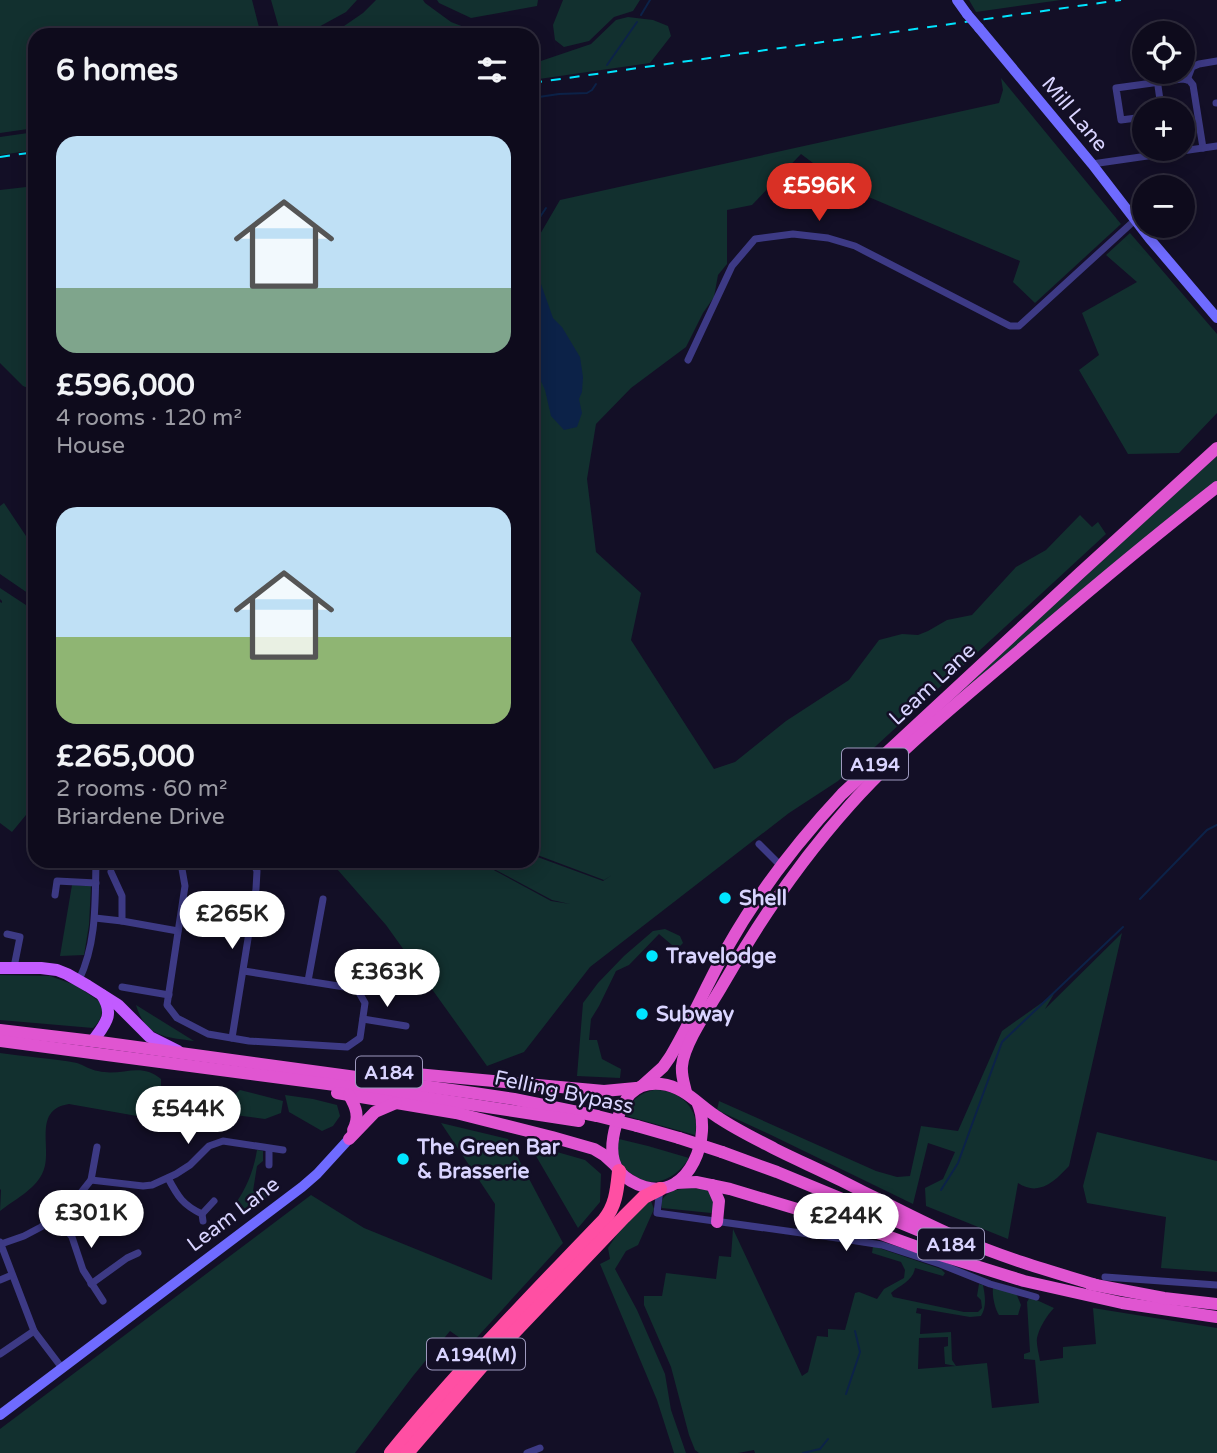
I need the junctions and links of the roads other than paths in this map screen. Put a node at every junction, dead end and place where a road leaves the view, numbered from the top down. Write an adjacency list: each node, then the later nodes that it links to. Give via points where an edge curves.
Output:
1 (957, 0): 9 (main road, Mill Lane, bridge)
2 (1217, 61): 3 (street)
3 (1195, 66)
4 (1144, 84): 6 (street, via 1116,88 1121,120)
5 (1192, 84): 8 (street)
6 (1132, 119)
7 (1217, 146): 8 (street)
8 (1203, 148): 9 (street)
9 (1092, 164): 10 (main road, Mill Lane)
10 (1132, 216)
11 (1132, 223): 14 (street, via 1019,326 1010,326 855,246 793,234 755,239 732,266)
12 (1150, 238): 13 (main road, Mill Lane)
13 (1217, 318)
14 (688, 360)
15 (1217, 448): 18 (highway, Leam Lane / A194, via 842,794)
16 (1217, 487): 48 (highway, Leam Lane / A194, via 906,748 851,803 767,911 724,982 685,1054)
17 (759, 844): 18 (street)
18 (780, 865): 47 (highway, Leam Lane / A194, via 728,947 670,1057)
19 (96, 868): 23 (street)
20 (182, 868): 28 (street, via 185,886)
21 (256, 868): 32 (street)
22 (111, 872): 27 (street, via 122,896)
23 (96, 883): 24 (street, via 57,881); 26 (street)
24 (55, 895)
25 (323, 899): 34 (street)
26 (95, 918): 27 (street); 33 (street)
27 (122, 921): 28 (street)
28 (178, 931): 37 (street)
29 (7, 934): 31 (street, via 20,937)
30 (0, 968): 31 (main road)
31 (14, 968): 33 (main road, via 57,970)
32 (244, 971): 34 (street); 41 (street)
33 (79, 980): 36 (main road)
34 (307, 981): 38 (street, via 357,989 365,1003)
35 (122, 987): 37 (street)
36 (102, 994): 43 (main road, via 109,1014); 44 (main road, via 150,1037)
37 (169, 995): 41 (street, via 167,1005 177,1018 208,1034)
38 (363, 1019): 39 (street); 41 (street, via 360,1038 347,1047)
39 (406, 1026)
40 (0, 1030): 43 (highway, Felling Bypass / A184)
41 (232, 1038)
42 (0, 1041): 46 (highway, Felling Bypass / A184)
43 (93, 1041): 44 (highway, Felling Bypass / A184)
44 (181, 1053): 45 (highway, Felling Bypass / A184)
45 (310, 1071): 47 (highway, A184, via 383,1071 604,1091); 52 (highway, Felling Bypass / A184, via 474,1093)
46 (266, 1076): 49 (highway, A184); 52 (highway, Felling Bypass / A184)
47 (640, 1087): 48 (highway, via 664,1084); 59 (highway, A194, via 625,1101 616,1125 612,1142)
48 (686, 1092): 50 (highway)
49 (349, 1095): 51 (highway, A184); 53 (highway, via 358,1117)
50 (696, 1102): 63 (highway, via 703,1125 699,1149 688,1171); 73 (highway, A184, via 778,1150 955,1237 1002,1255)
51 (396, 1103): 53 (highway, via 375,1112); 59 (highway, A184, via 456,1113 594,1149)
52 (547, 1110): 57 (highway, Felling Bypass / A184, bridge)
53 (349, 1139): 83 (main road, Leam Lane, via 302,1187)
54 (97, 1147): 61 (street)
55 (269, 1149): 56 (street); 58 (street); 60 (street, via 219,1142)
56 (283, 1150)
57 (721, 1155): 73 (highway, Felling Bypass / A184, via 777,1172 964,1249 1050,1276); 76 (highway, Felling Bypass / A184, via 942,1250)
58 (269, 1165)
59 (617, 1168): 63 (highway, via 639,1185); 67 (highway, A194(M), via 617,1195)
60 (168, 1178): 61 (street, via 147,1186); 64 (street, via 182,1201 202,1217)
61 (91, 1180): 65 (street)
62 (712, 1185): 63 (highway, A184, via 689,1181); 66 (highway, via 719,1201); 76 (highway, A184, via 884,1234 1024,1281)
63 (666, 1186): 66 (street, via 657,1213); 67 (highway, A194(M))
64 (214, 1201)
65 (56, 1216): 68 (street, via 32,1232); 74 (street, via 72,1237)
66 (717, 1222): 77 (street, via 881,1245)
67 (595, 1238): 70 (highway, A194(M))
68 (1, 1243): 71 (street)
69 (132, 1253): 74 (street)
70 (569, 1265): 86 (highway, A194(M), via 511,1316); 87 (highway, A194(M))
71 (12, 1275): 72 (street); 81 (street)
72 (0, 1280)
73 (1100, 1281): 75 (street); 79 (highway, A184, via 1164,1298)
74 (91, 1284): 78 (street)
75 (1217, 1285)
76 (1077, 1293): 80 (highway, A184)
77 (1036, 1297)
78 (103, 1301)
79 (1217, 1304)
80 (1217, 1317)
81 (34, 1331): 82 (street); 83 (street)
82 (0, 1354)
83 (62, 1368): 84 (main road, Leam Lane)
84 (0, 1415)
85 (540, 1448): 88 (street)
86 (391, 1453)
87 (407, 1453)
88 (527, 1453)

